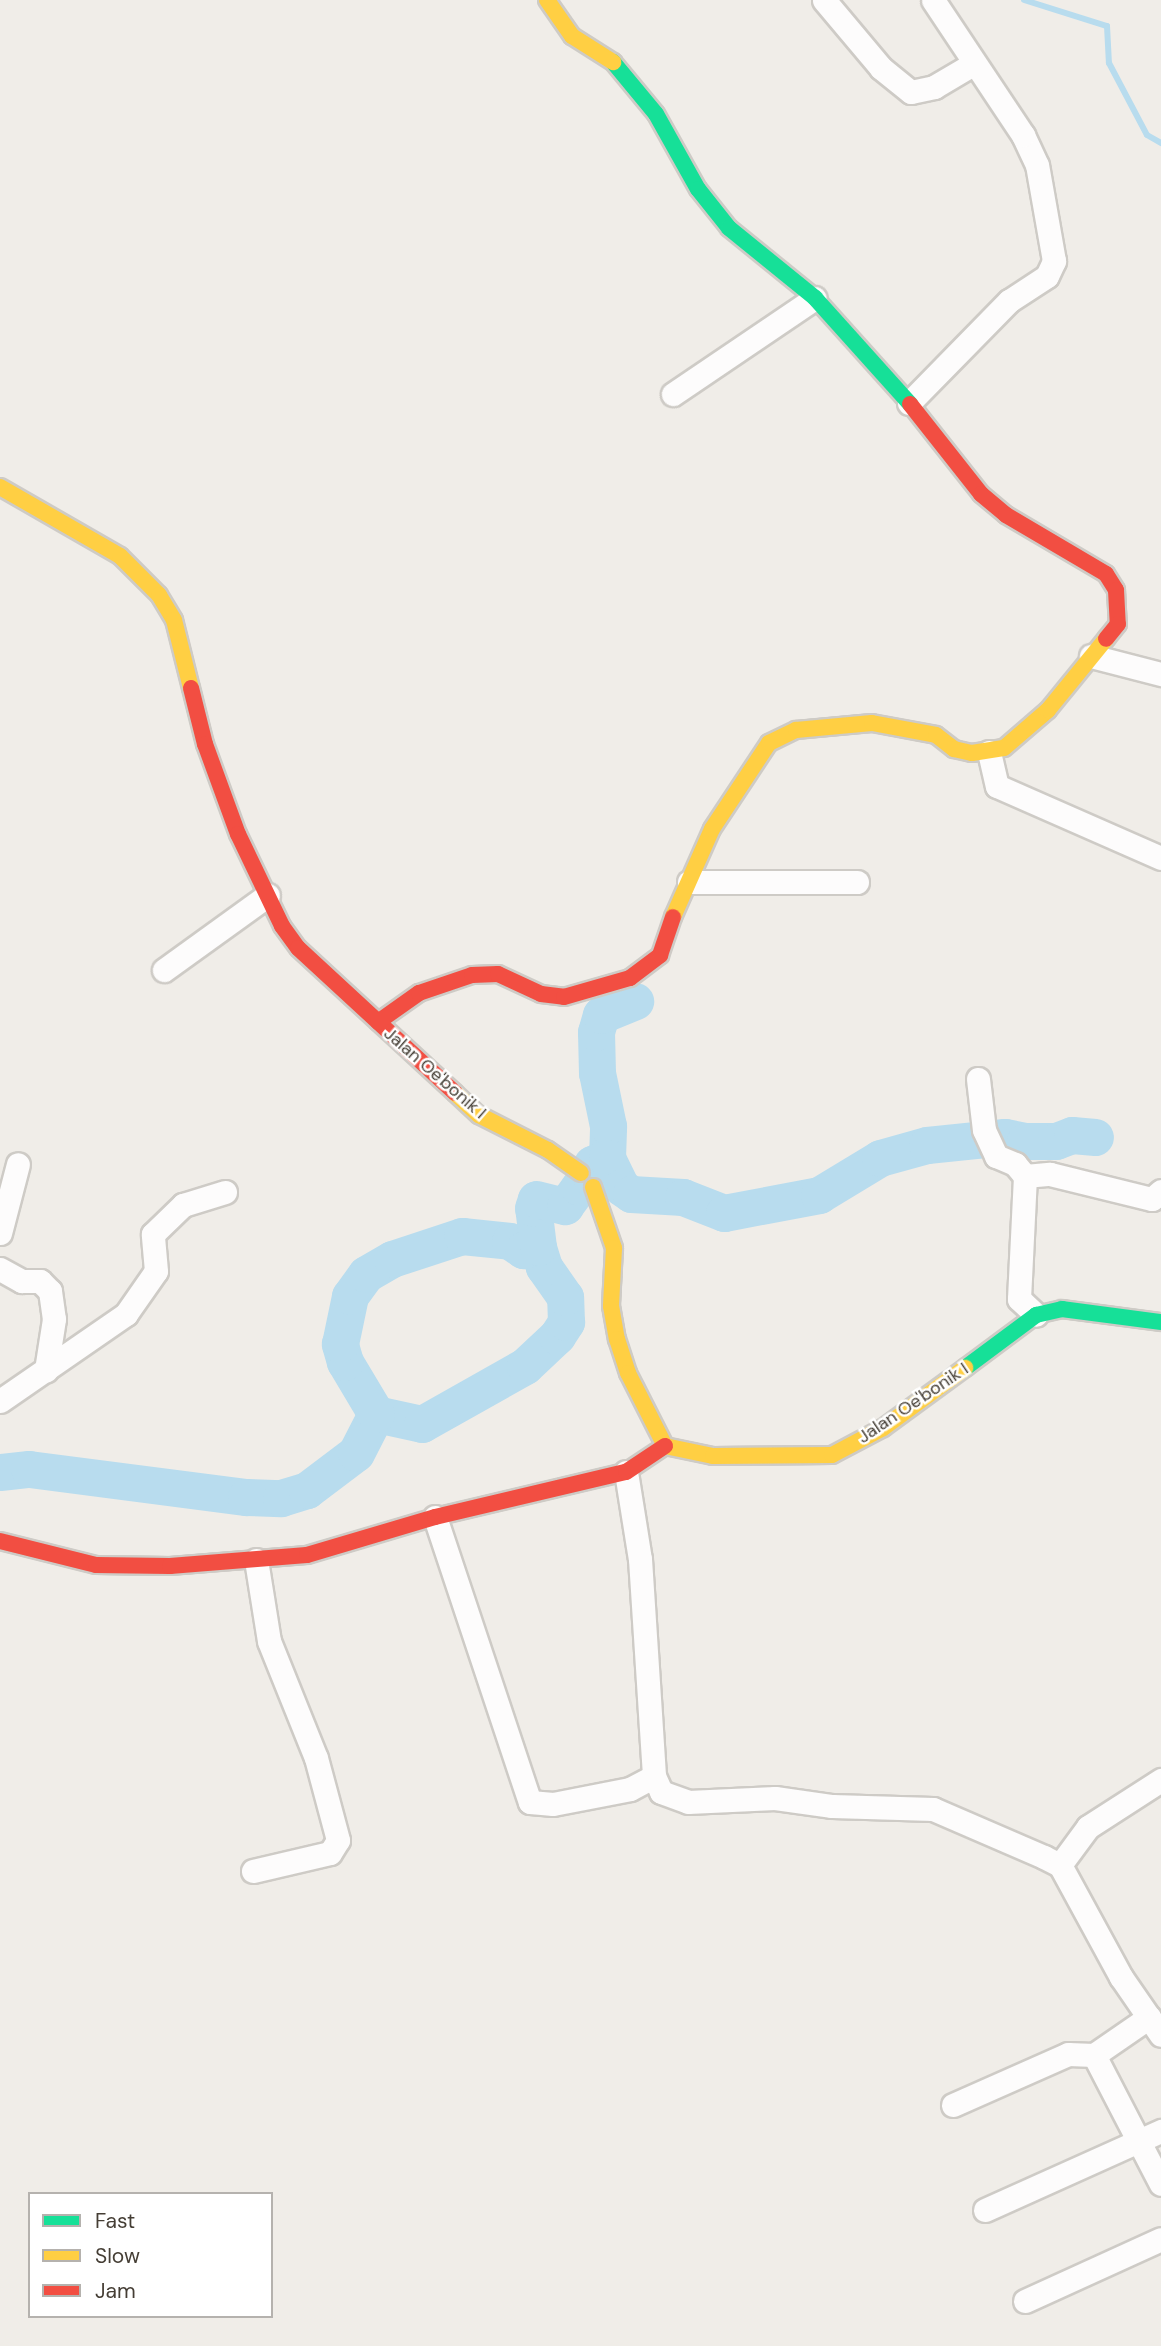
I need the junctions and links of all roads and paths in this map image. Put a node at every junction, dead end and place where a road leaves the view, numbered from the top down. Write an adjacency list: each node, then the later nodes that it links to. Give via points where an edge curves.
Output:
1 (547, 0): 5 (street, via 572,36 607,56 628,78 656,114 698,189 729,228)
2 (824, 0): 4 (street, via 881,68 911,92 934,87)
3 (933, 0): 4 (street)
4 (973, 64): 7 (street, via 1023,135 1037,165 1054,261 1047,276 1009,301)
5 (816, 298): 6 (street); 7 (street, via 851,343)
6 (673, 394)
7 (909, 403): 9 (street, via 981,494 1006,515 1106,574 1116,590 1118,624)
8 (0, 487): 15 (street, Jalan Oe'bonik I, via 120,556 159,595 174,620 205,744 238,834)
9 (1091, 656): 10 (street); 11 (street, via 1048,710 1004,748)
10 (1161, 674)
11 (989, 752): 12 (street, via 998,786); 13 (street, via 954,749 936,735 903,725 796,730 769,743 712,828)
12 (1161, 858)
13 (689, 882): 14 (street); 17 (street, via 660,955 630,978 564,997 541,994 498,974 472,975 419,993)
14 (857, 882)
15 (268, 895): 16 (street); 17 (street, Jalan Oe'bonik I, via 298,948)
16 (164, 970)
17 (378, 1022): 29 (street, Jalan Oe'bonik I, via 479,1115 548,1150 587,1180 614,1248 611,1306 617,1339 628,1373)
18 (978, 1079): 20 (street, via 984,1130 996,1156 1015,1164)
19 (18, 1164): 23 (street)
20 (1025, 1176): 21 (street, via 1050,1174 1153,1199); 25 (street, via 1019,1299)
21 (1161, 1191)
22 (225, 1192): 27 (street, via 202,1196 169,1218 153,1234 156,1271 140,1299)
23 (0, 1233)
24 (0, 1269): 27 (street, via 22,1281 40,1281 50,1291 54,1319)
25 (1036, 1315): 26 (street, Jalan Oe'bonik I, via 1062,1309); 29 (street, Jalan Oe'bonik I, via 883,1428 832,1455 713,1456)
26 (1161, 1322)
27 (46, 1370): 28 (street)
28 (0, 1401)
29 (665, 1446): 30 (street)
30 (626, 1472): 31 (street); 34 (street, via 640,1559)
31 (435, 1517): 33 (street, via 307,1555); 34 (street, via 530,1802 553,1804 630,1789)
32 (0, 1541): 33 (street, via 96,1565)
33 (256, 1560): 37 (street, via 269,1640 316,1758 338,1840 330,1853)
34 (654, 1776): 36 (street, via 661,1792 688,1802 775,1798 832,1806 933,1809)
35 (1161, 1780): 36 (street, via 1088,1827)
36 (1060, 1866): 38 (street, via 1121,1977)
37 (253, 1871)
38 (1155, 2026): 39 (street)
39 (1094, 2055): 40 (street, via 1068,2054); 41 (street)
40 (953, 2105)
41 (1152, 2136): 42 (street); 43 (street)
42 (1161, 2184)
43 (985, 2210)
44 (1161, 2239): 45 (street)
45 (1025, 2301)

